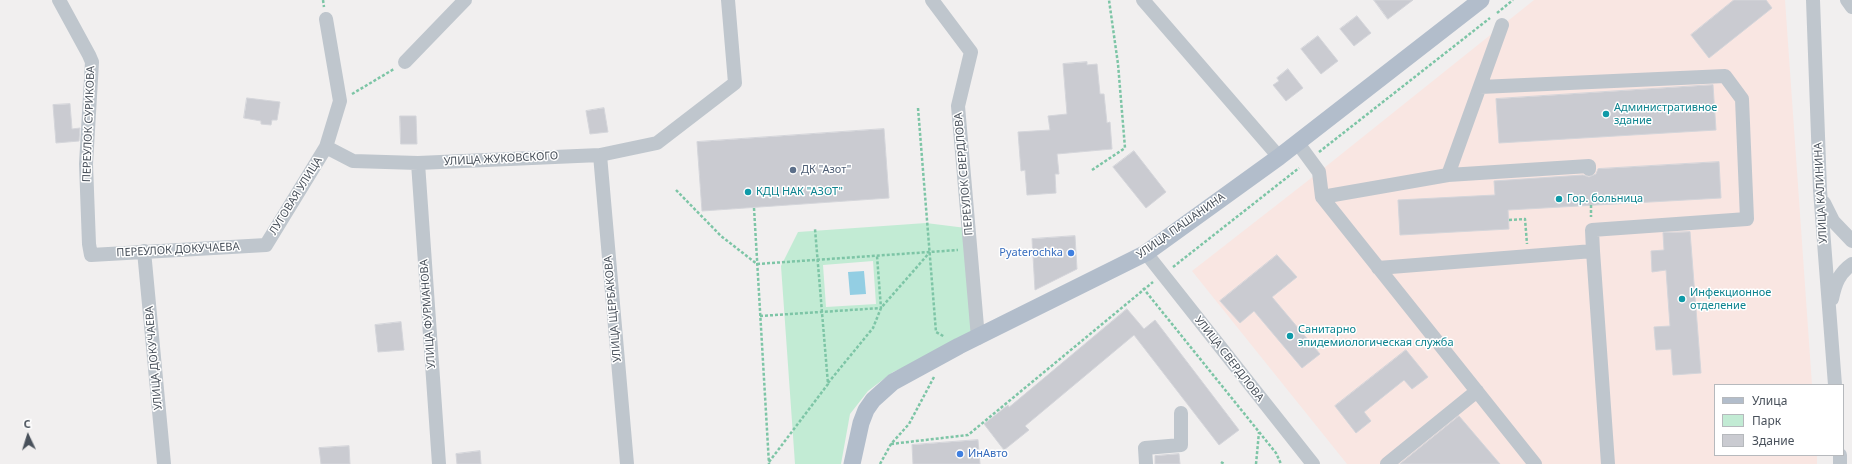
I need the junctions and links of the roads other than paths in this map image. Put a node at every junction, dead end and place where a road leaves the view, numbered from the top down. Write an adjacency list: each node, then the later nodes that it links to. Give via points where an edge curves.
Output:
1 (59, 0): 28 (street, ПЕРЕУЛОК СУРИКОВА, via 92,62 86,164)
2 (465, 0): 12 (street)
3 (728, 0): 16 (street, УЛИЦА ЖУКОВСКОГО, via 735,83 657,143)
4 (932, 0): 32 (street, ПЕРЕУЛОК СВЕРДЛОВА, via 971,52 958,106)
5 (1143, 0): 17 (street)
6 (1481, 0): 14 (main road, УЛИЦА ПАШАНИНА)
7 (1813, 0): 21 (street, УЛИЦА КАЛИНИНА)
8 (1847, 0): 9 (street)
9 (1852, 7)
10 (326, 19): 15 (street, ЛУГОВАЯ УЛИЦА, via 340,101)
11 (1502, 25): 13 (street)
12 (405, 62)
13 (1480, 87): 20 (street); 26 (street, via 1725,76 1742,98 1747,219 1592,230)
14 (1297, 142): 17 (main road, УЛИЦА ПАШАНИНА); 22 (street, via 1319,172)
15 (326, 147): 18 (street, УЛИЦА ЖУКОВСКОГО, via 353,161); 24 (street, ЛУГОВАЯ УЛИЦА)
16 (600, 155): 18 (street, УЛИЦА ЖУКОВСКОГО); 38 (street, УЛИЦА ЩЕРБАКОВА)
17 (1279, 157): 27 (main road, УЛИЦА ПАШАНИНА)
18 (418, 163): 37 (street, УЛИЦА ФУРМАНОВА)
19 (1589, 169): 20 (street, via 1589,166)
20 (1448, 174): 22 (street)
21 (1820, 190): 23 (street, via 1833,221); 31 (street, УЛИЦА КАЛИНИНА)
22 (1322, 198): 30 (street)
23 (1852, 241)
24 (266, 245): 25 (street, ПЕРЕУЛОК ДОКУЧАЕВА)
25 (144, 251): 28 (street, ПЕРЕУЛОК ДОКУЧАЕВА); 36 (street, УЛИЦА ДОКУЧАЕВА)
26 (1593, 251): 30 (street); 44 (street)
27 (1146, 253): 32 (main road, УЛИЦА ПАШАНИНА); 41 (street, УЛИЦА СВЕРДЛОВА)
28 (91, 255)
29 (1852, 264): 31 (street, via 1844,270 1834,286)
30 (1378, 268): 34 (street)
31 (1829, 312): 33 (street, УЛИЦА КАЛИНИНА)
32 (978, 338): 39 (main road, УЛИЦА ПАШАНИНА, via 893,382 873,400 861,423)
33 (1835, 384)
34 (1477, 391): 42 (street); 43 (street)
35 (1180, 413): 40 (street, via 1181,445 1144,448)
36 (164, 464)
37 (439, 464)
38 (627, 464)
39 (852, 464)
40 (1146, 464)
41 (1313, 464)
42 (1387, 464)
43 (1535, 464)
44 (1608, 464)

